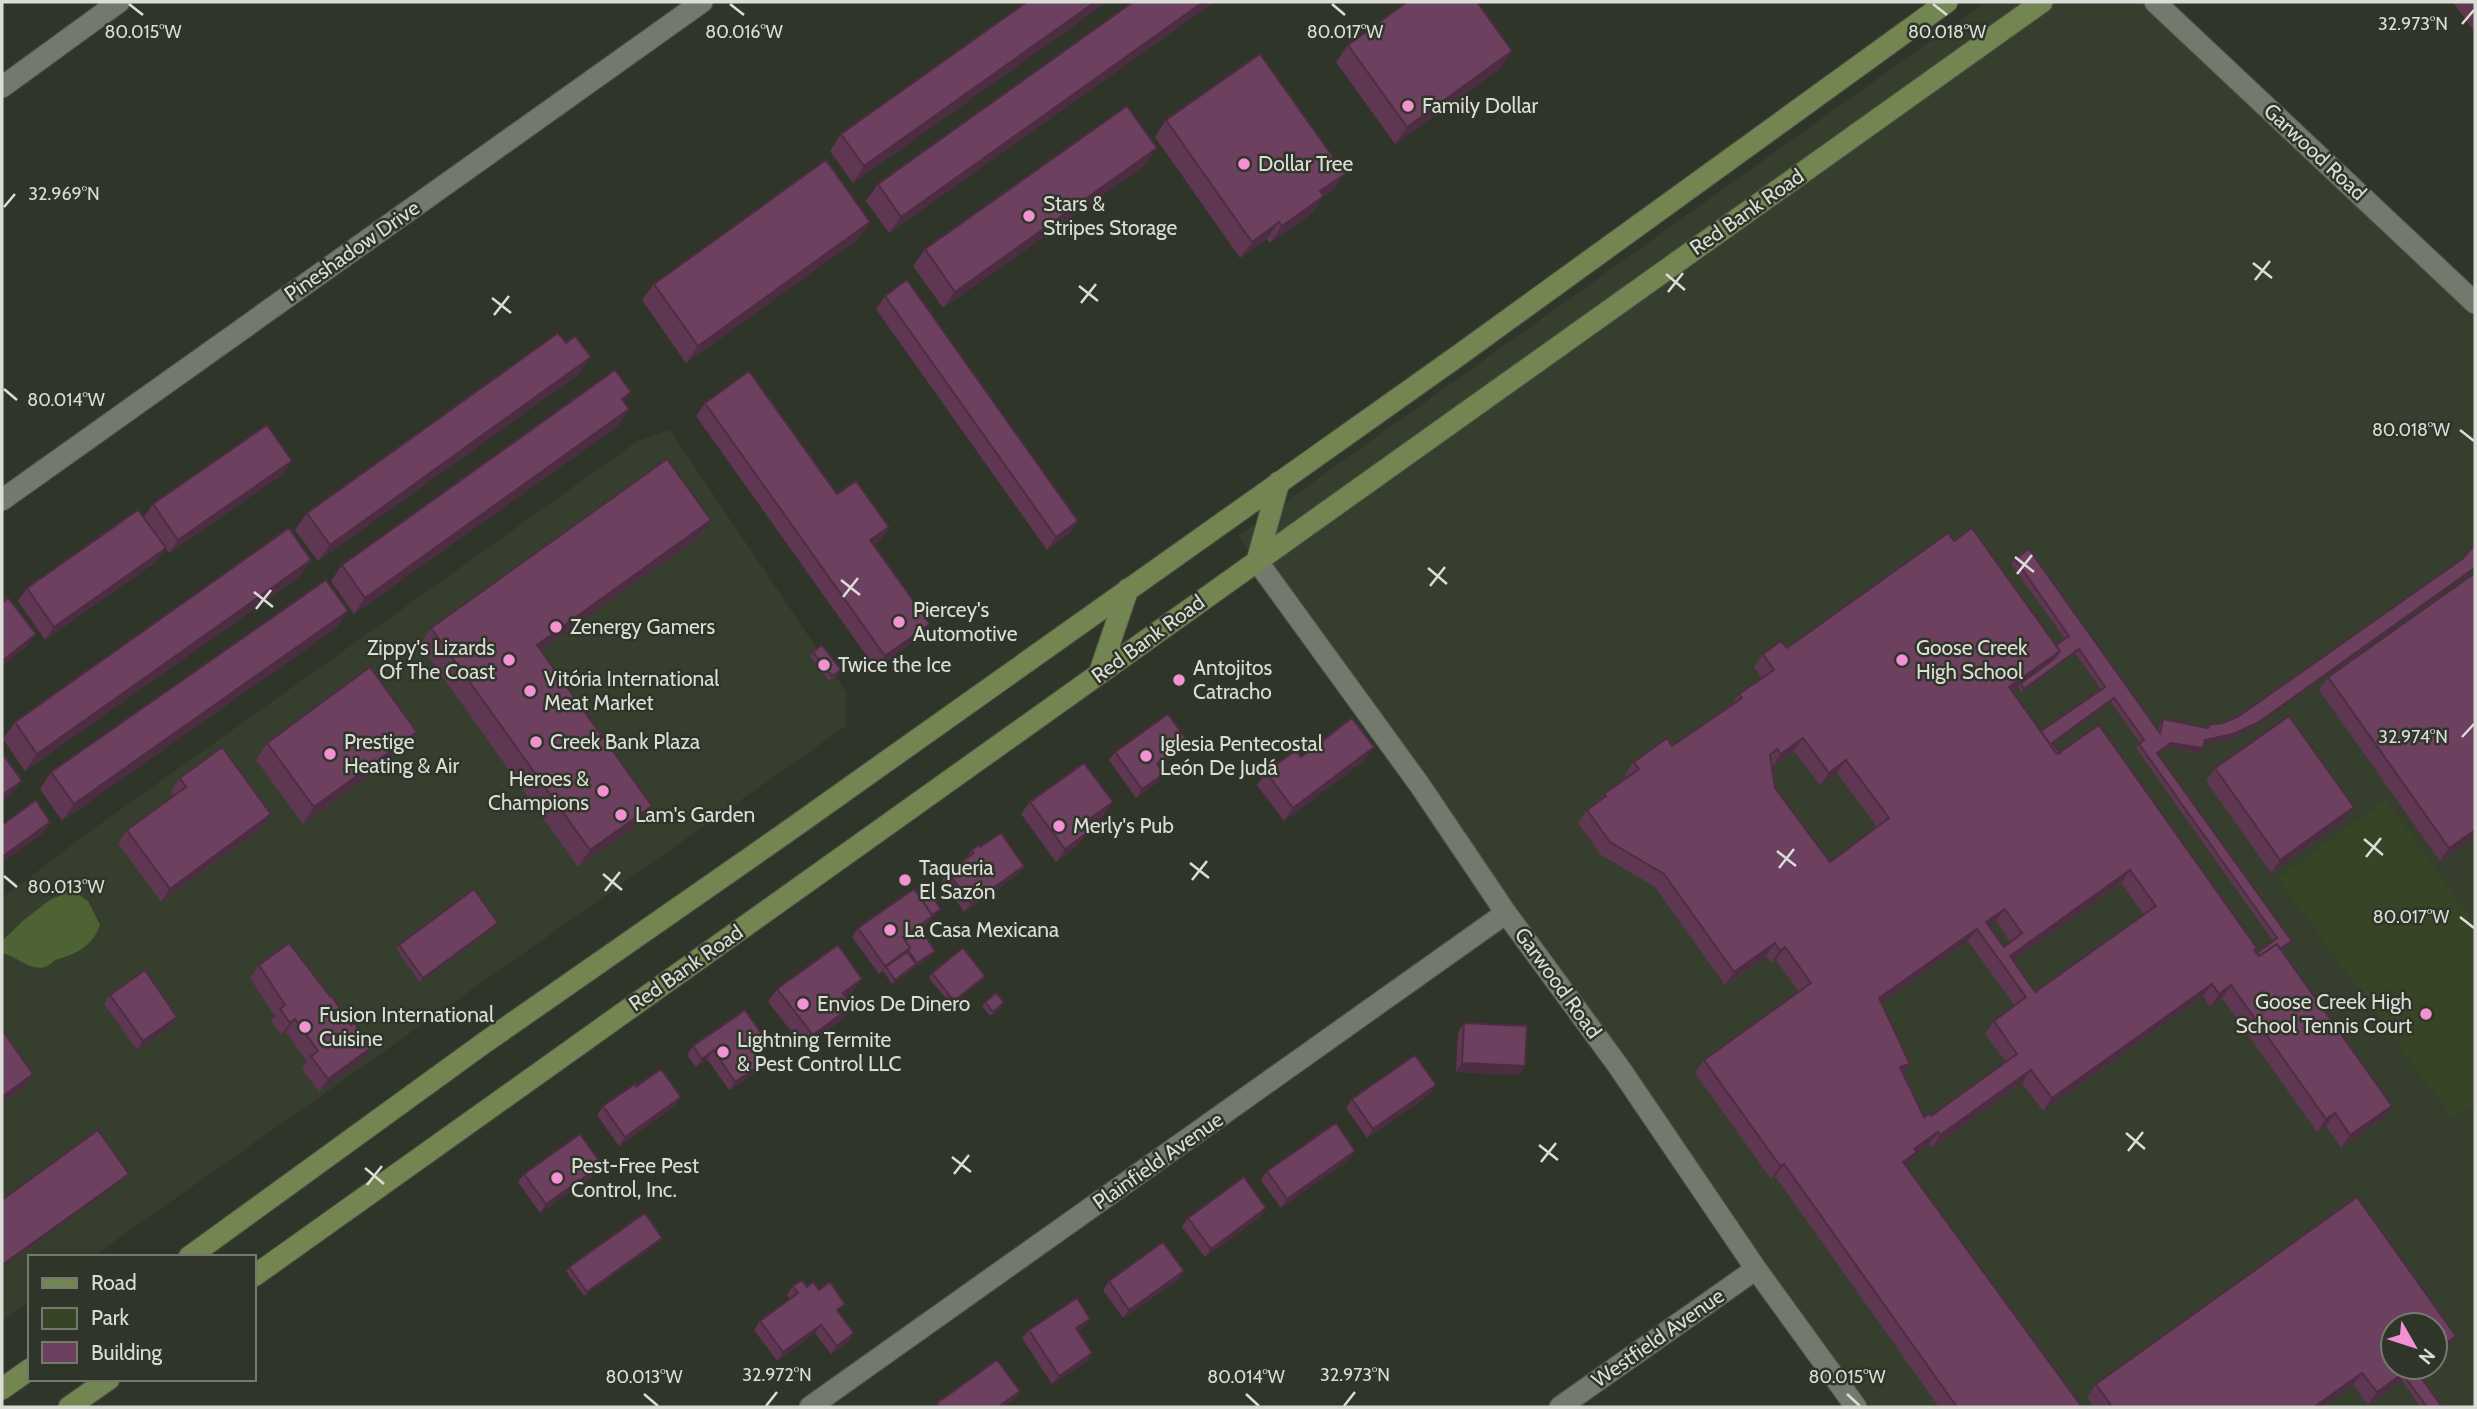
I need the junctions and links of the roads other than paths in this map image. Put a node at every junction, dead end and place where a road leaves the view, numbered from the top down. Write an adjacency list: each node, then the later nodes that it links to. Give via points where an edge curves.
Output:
1 (119, 2): 6 (street)
2 (702, 2): 9 (street, Pineshadow Drive)
3 (1947, 2): 8 (main road)
4 (2042, 2): 10 (main road, Red Bank Road)
5 (2155, 2): 7 (street, Garwood Road)
6 (2, 87)
7 (2475, 303)
8 (1279, 482): 10 (main road); 11 (main road)
9 (2, 500)
10 (1257, 561): 12 (main road, Red Bank Road); 13 (street, Garwood Road)
11 (1128, 589): 12 (main road); 14 (main road)
12 (1099, 674): 16 (main road, Red Bank Road)
13 (1506, 913): 15 (street, Garwood Road, via 1619,1067); 21 (street, Plainfield Avenue)
14 (192, 1255)
15 (1756, 1269): 22 (street, Westfield Avenue); 23 (street, Garwood Road)
16 (256, 1275)
17 (28, 1370): 19 (main road)
18 (106, 1381): 20 (main road)
19 (2, 1389)
20 (69, 1407)
21 (810, 1407)
22 (1560, 1407)
23 (1856, 1407)

